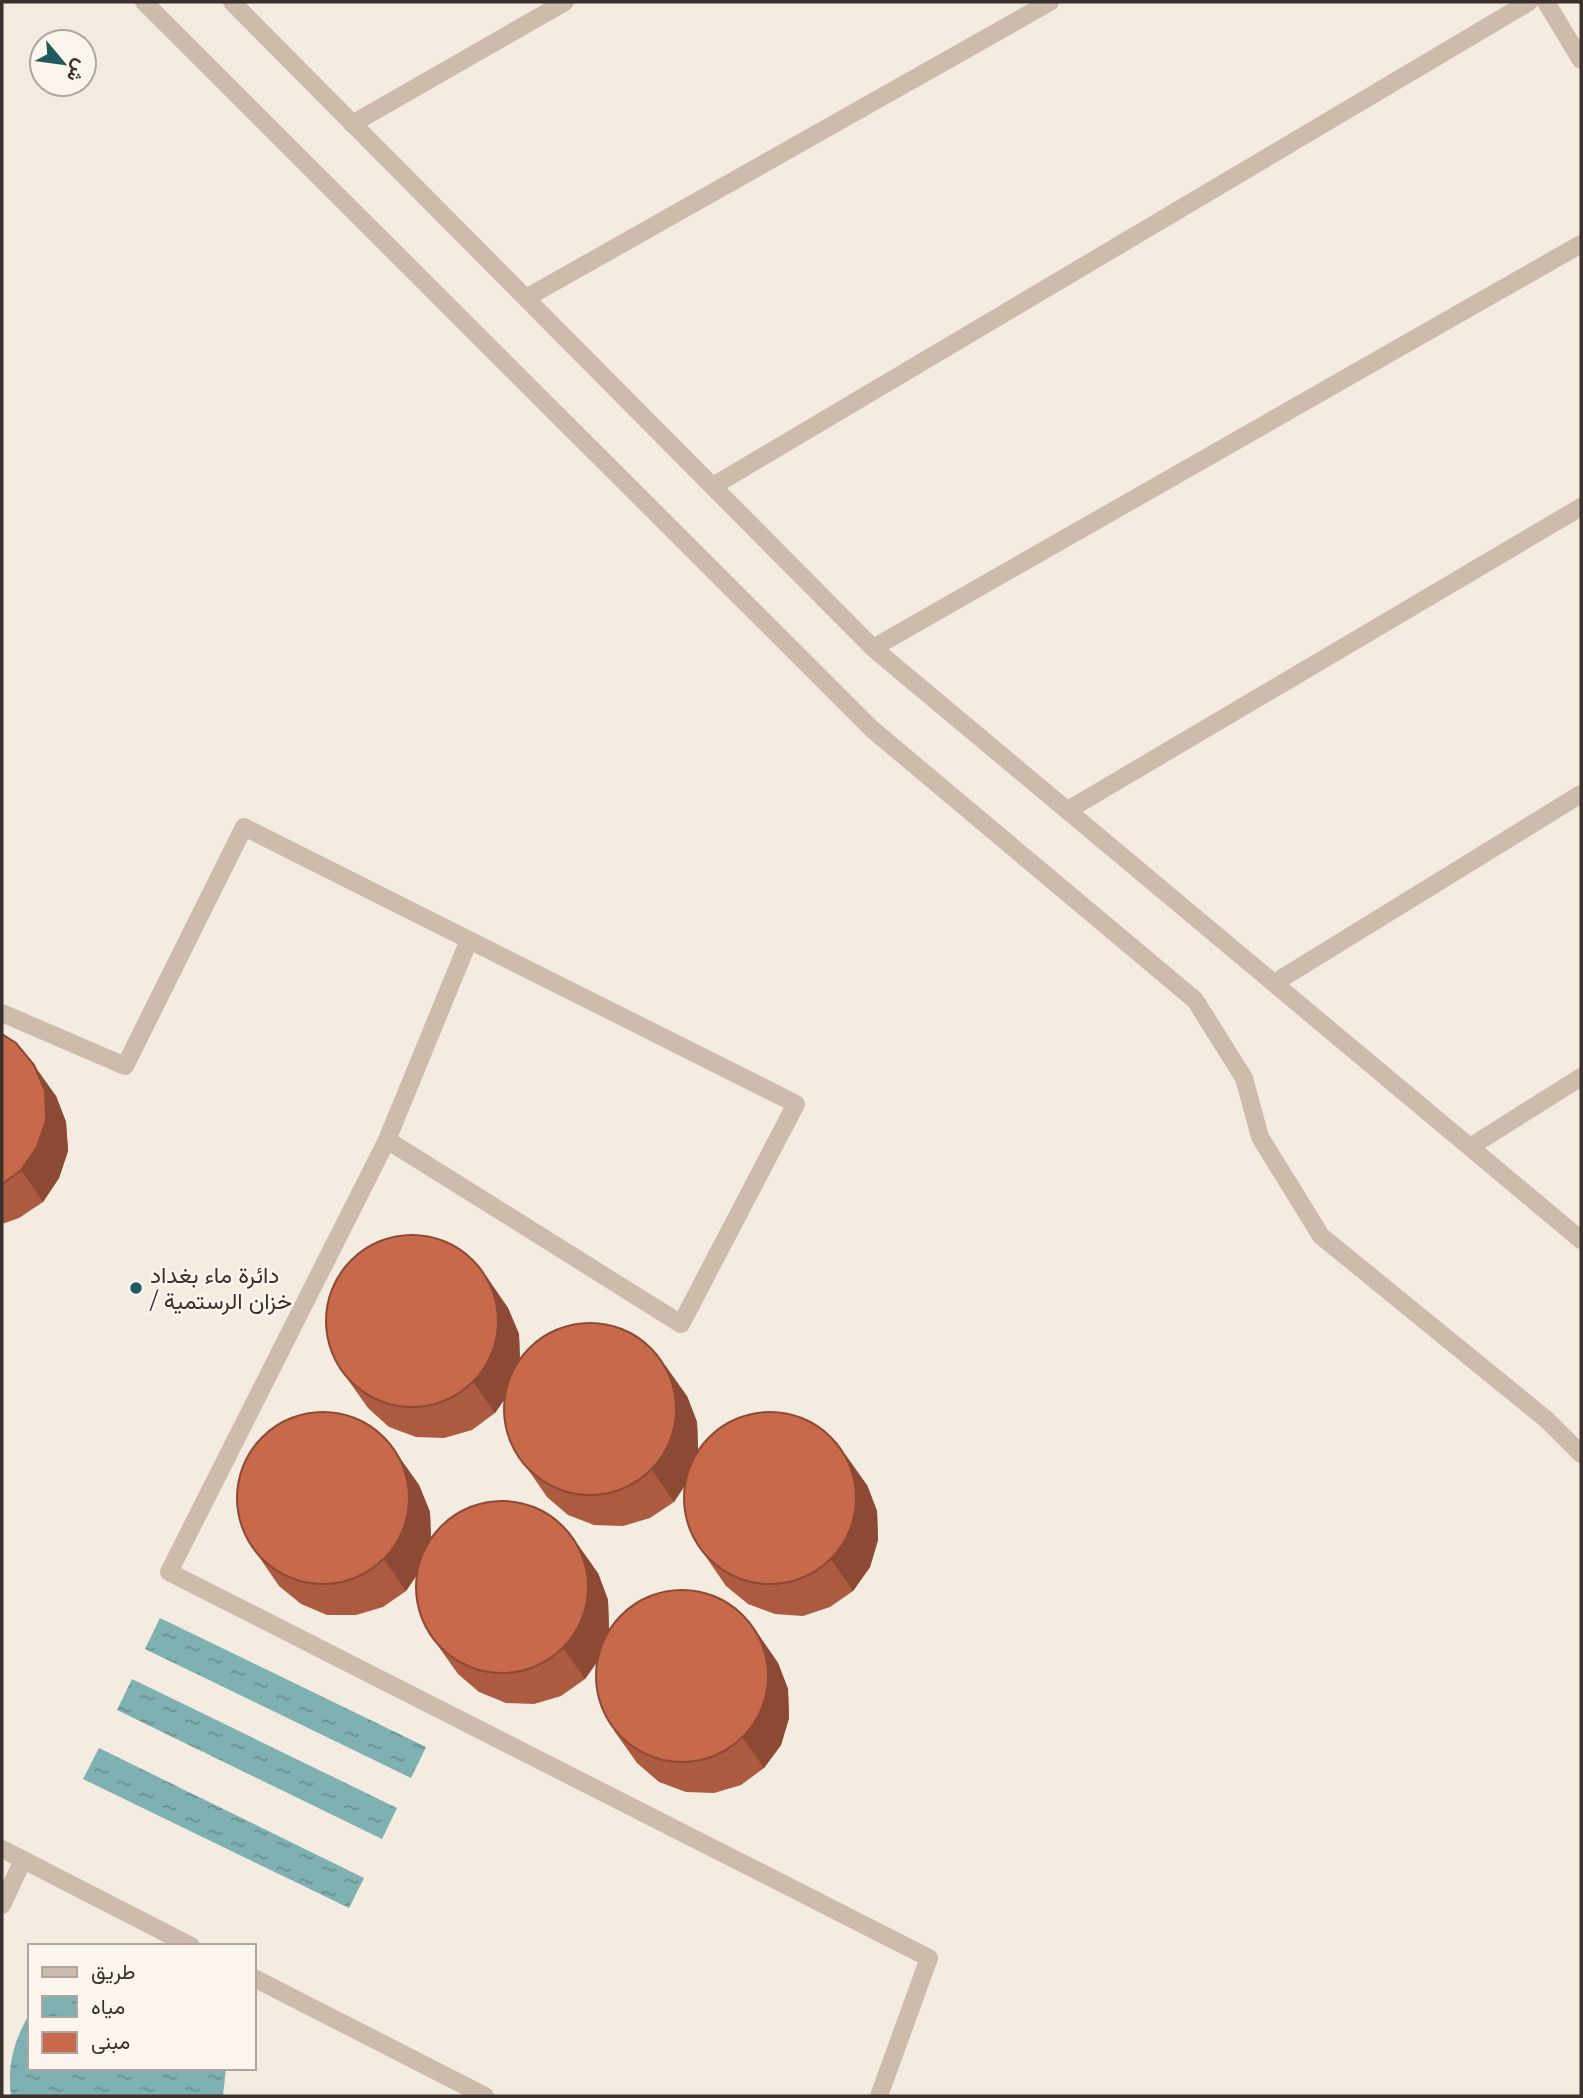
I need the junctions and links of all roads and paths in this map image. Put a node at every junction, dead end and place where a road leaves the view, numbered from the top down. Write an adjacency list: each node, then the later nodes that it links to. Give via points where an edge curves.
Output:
1 (144, 2): 23 (street, via 873,730 1195,1000 1244,1079 1260,1137 1321,1236 1547,1420)
2 (232, 2): 8 (street)
3 (565, 2): 8 (street)
4 (1050, 2): 10 (street)
5 (1529, 2): 11 (street)
6 (1546, 2): 7 (street)
7 (1581, 61)
8 (352, 124): 10 (street)
9 (1581, 244): 13 (street)
10 (526, 298): 11 (street)
11 (713, 486): 13 (street)
12 (1581, 507): 15 (street)
13 (873, 648): 15 (street)
14 (1581, 794): 17 (street)
15 (1068, 810): 17 (street)
16 (469, 940): 18 (street, via 244,827 125,1066); 20 (street); 20 (street, via 796,1104 681,1324)
17 (1274, 982): 21 (street)
18 (2, 1013)
19 (1581, 1077): 21 (street)
20 (387, 1140): 30 (street, via 169,1572 929,1958)
21 (1470, 1147): 22 (street)
22 (1581, 1240)
23 (1581, 1454)
24 (2, 1849): 25 (street)
25 (23, 1860): 26 (street); 27 (street)
26 (2, 1905)
27 (187, 1944)
28 (256, 1979): 29 (street)
29 (485, 2096)
30 (879, 2096)

